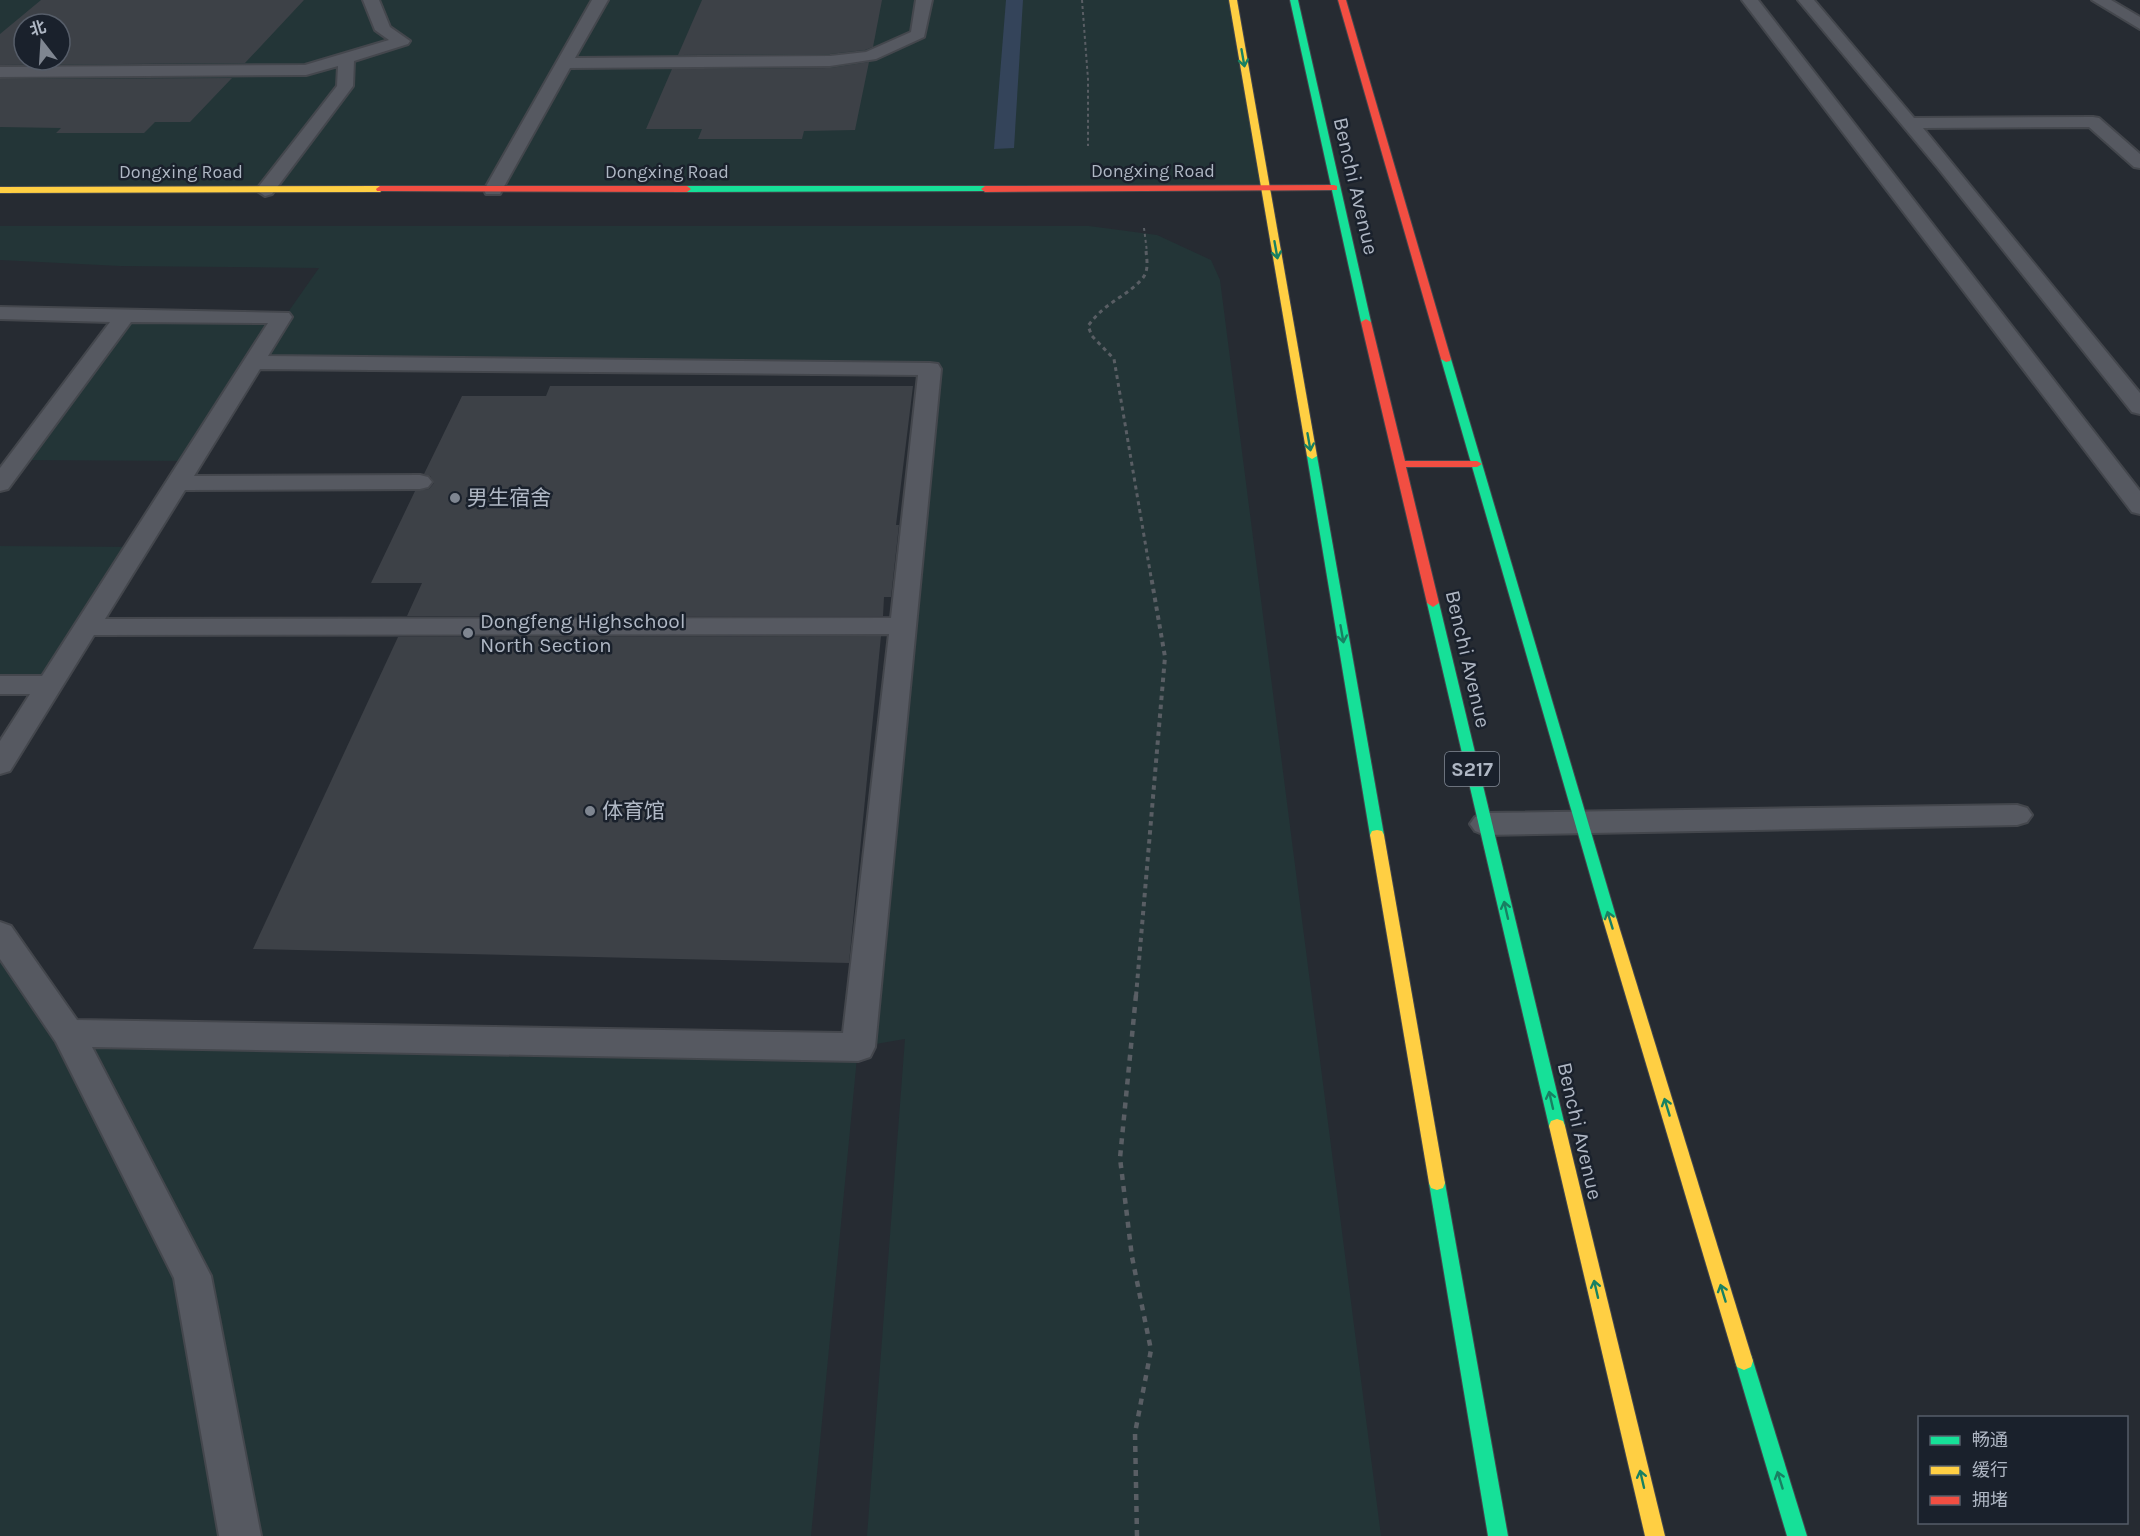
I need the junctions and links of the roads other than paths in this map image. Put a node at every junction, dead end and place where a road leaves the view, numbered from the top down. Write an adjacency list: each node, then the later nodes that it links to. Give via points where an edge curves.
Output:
1 (370, 0): 11 (lane, via 383,30 402,41)
2 (600, 0): 12 (lane)
3 (924, 0): 12 (lane, via 918,34 870,56 830,61)
4 (1233, 0): 17 (main road, one-way to 17)
5 (1294, 0): 16 (main road, Benchi Avenue / S217)
6 (1342, 0): 26 (main road)
7 (1750, 0): 30 (lane)
8 (1806, 0): 14 (lane)
9 (2100, 0): 10 (lane)
10 (2140, 24)
11 (346, 58): 13 (lane, via 306,70); 19 (lane, via 345,86)
12 (564, 63): 20 (lane)
13 (0, 72)
14 (1909, 123): 15 (lane, via 2093,122); 24 (lane)
15 (2140, 163)
16 (1334, 188): 17 (main road, Dongxing Road); 25 (main road, Benchi Avenue / S217)
17 (1265, 189): 20 (main road, Dongxing Road); 42 (main road, one-way to 42)
18 (0, 190): 19 (main road, Dongxing Road)
19 (265, 190): 20 (main road, Dongxing Road)
20 (494, 190)
21 (0, 313): 22 (lane)
22 (125, 316): 23 (lane, via 282,317); 29 (lane)
23 (252, 362): 28 (lane); 31 (lane, via 930,369)
24 (2140, 407)
25 (1400, 464): 26 (main road); 38 (main road, Benchi Avenue / S217)
26 (1477, 464): 37 (main road)
27 (420, 482): 28 (lane)
28 (176, 483): 32 (lane)
29 (0, 484)
30 (2140, 507)
31 (903, 626): 32 (lane); 40 (lane, via 858,1047)
32 (86, 627): 33 (lane)
33 (50, 685): 34 (lane); 35 (lane)
34 (0, 686)
35 (0, 764)
36 (2017, 815): 37 (lane)
37 (1581, 822): 38 (lane); 44 (main road, one-way to 37)
38 (1485, 824): 43 (main road, Benchi Avenue / S217, one-way to 38)
39 (0, 934): 40 (lane)
40 (68, 1033): 41 (lane, via 192,1276)
41 (240, 1536)
42 (1498, 1536)
43 (1655, 1536)
44 (1797, 1536)

